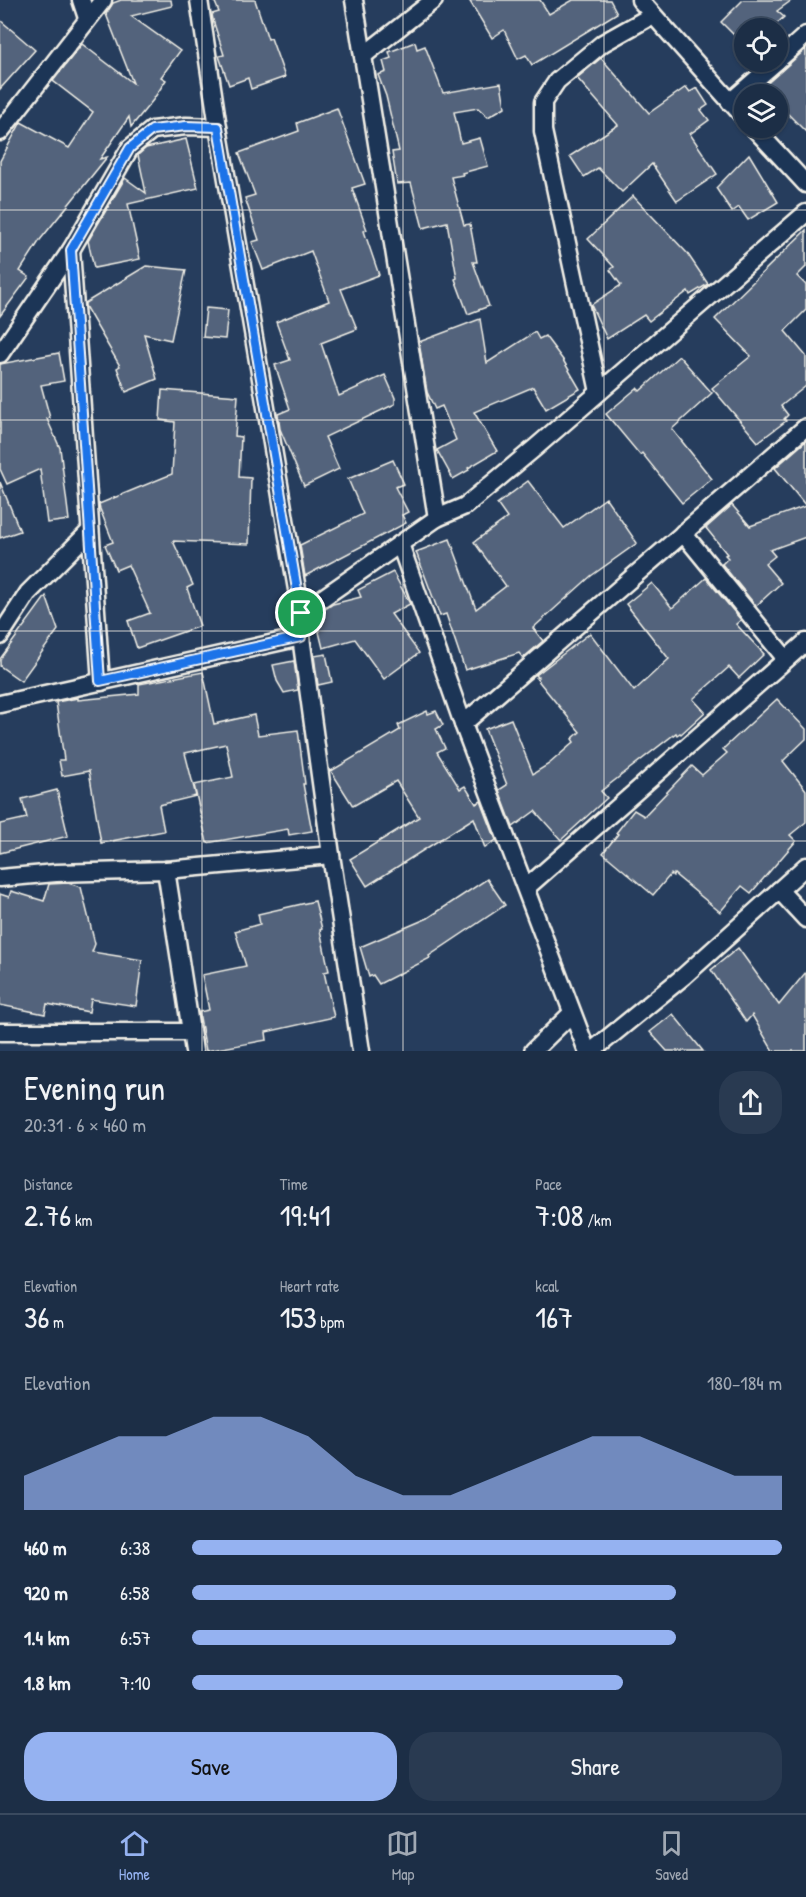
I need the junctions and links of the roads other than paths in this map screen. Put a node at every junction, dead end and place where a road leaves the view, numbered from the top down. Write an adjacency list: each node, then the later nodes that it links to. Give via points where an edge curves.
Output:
1 (81, 0): 8 (street)
2 (103, 0): 8 (street)
3 (198, 0): 15 (street)
4 (354, 0): 11 (street)
5 (434, 0): 11 (street)
6 (640, 0): 7 (street)
7 (653, 15): 13 (street); 22 (street, via 603,43 557,81 543,102 543,131)
8 (87, 18): 16 (street)
9 (806, 35): 10 (street)
10 (788, 51)
11 (363, 56): 24 (street)
12 (764, 72): 13 (street)
13 (730, 102): 14 (street)
14 (734, 106)
15 (218, 127): 20 (street, via 152,130 130,148); 28 (street)
16 (0, 132)
17 (763, 138): 18 (street)
18 (806, 184)
19 (806, 213): 22 (street)
20 (71, 250): 21 (street); 25 (street)
21 (0, 354)
22 (599, 392): 24 (street, via 465,506)
23 (806, 427): 26 (street)
24 (437, 518): 27 (street)
25 (90, 531): 29 (street, via 28,593); 33 (street)
26 (683, 533): 32 (street); 35 (street)
27 (400, 544): 28 (street); 35 (street)
28 (301, 613): 30 (street)
29 (0, 636)
30 (301, 637): 33 (street); 36 (street)
31 (806, 642): 32 (street)
32 (786, 659): 40 (street)
33 (100, 681): 34 (street)
34 (0, 704)
35 (463, 724): 40 (street)
36 (331, 855): 38 (street); 47 (street)
37 (806, 866): 41 (street)
38 (166, 870): 39 (street); 45 (street)
39 (0, 878)
40 (526, 888): 43 (street)
41 (779, 890): 42 (street); 50 (street, via 684,976)
42 (806, 920)
43 (572, 1012): 48 (street); 49 (street)
44 (0, 1032): 45 (street)
45 (191, 1032): 46 (street)
46 (194, 1051)
47 (361, 1051)
48 (533, 1051)
49 (587, 1051)
50 (592, 1051)

